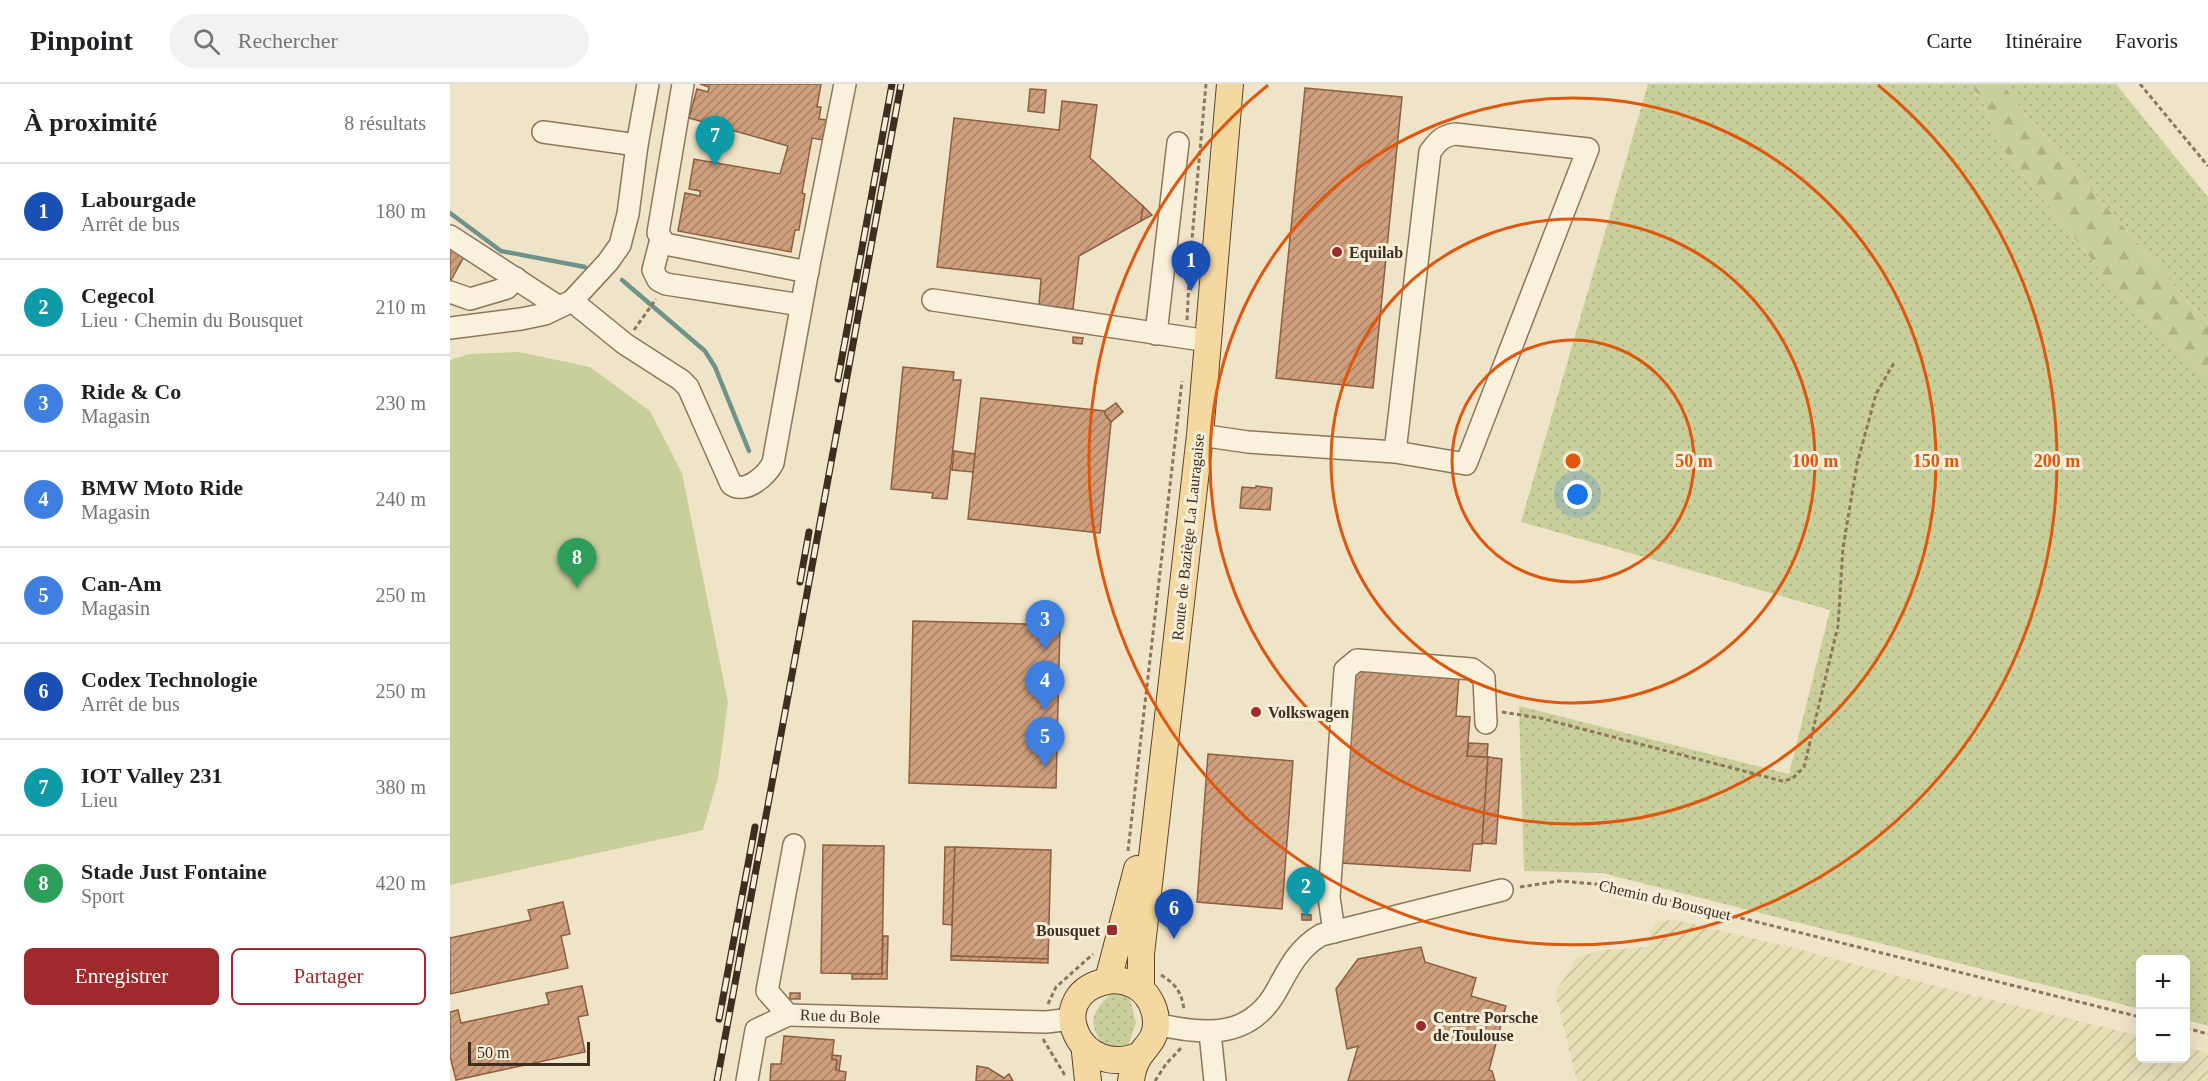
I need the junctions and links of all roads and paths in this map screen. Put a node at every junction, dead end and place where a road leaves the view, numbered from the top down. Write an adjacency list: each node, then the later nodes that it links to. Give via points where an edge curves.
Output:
1 (648, 84): 10 (street)
2 (683, 84): 13 (street, via 658,233)
3 (845, 84): 14 (street)
4 (1206, 84): 24 (path, via 1190,261)
5 (1217, 84): 24 (main road, Route de Baziège La Lauragaise)
6 (1230, 84): 27 (main road, Route de Baziège La Lauragaise)
7 (2139, 84): 11 (path)
8 (543, 132): 10 (street)
9 (1178, 143): 23 (street)
10 (637, 145): 18 (street, via 620,245)
11 (2208, 166)
12 (450, 236): 15 (street)
13 (661, 239): 14 (street, via 664,244); 20 (street, via 653,270 658,280 666,284)
14 (808, 272): 20 (street)
15 (516, 278): 16 (street, via 507,288 470,300); 18 (street)
16 (450, 292)
17 (660, 293): 21 (path)
18 (573, 298): 20 (street, via 625,344 688,387 727,478 741,488 764,476 773,463); 22 (street, via 545,314)
19 (933, 300): 23 (street)
20 (801, 306)
21 (645, 314)
22 (450, 328)
23 (1156, 334): 24 (street)
24 (1190, 338): 34 (main road, Route de Baziège La Lauragaise, via 1142,847)
25 (1894, 363): 29 (path, via 1876,394 1868,418 1843,548 1838,626 1804,767 1792,779 1782,781 1540,718)
26 (1183, 375): 31 (path)
27 (1200, 435): 28 (street); 35 (main road, Route de Baziège La Lauragaise, via 1141,954)
28 (1395, 452): 28 (street, via 1430,152 1438,140 1455,134 1588,149 1466,465)
29 (1485, 716): 33 (street, via 1484,678 1472,669 1357,660 1345,670 1329,897)
30 (794, 845): 36 (street, Rue du Bole, via 767,990)
31 (1127, 854)
32 (1502, 890): 33 (street); 37 (path, Chemin du Bousquet, via 1559,881 1608,885)
33 (1334, 932): 42 (street, via 1321,935 1298,953 1264,1009 1226,1031)
34 (1108, 980): 35 (main road); 39 (main road, via 1083,993)
35 (1149, 982): 38 (path, via 1176,986); 40 (main road)
36 (788, 1015): 39 (street, Rue du Bole, via 1046,1022); 48 (street, via 756,1030)
37 (2136, 1016)
38 (1185, 1017)
39 (1072, 1019): 46 (main road, via 1075,1036)
40 (1156, 1024): 42 (street); 47 (main road, via 1152,1041)
41 (2190, 1029): 43 (path)
42 (1210, 1033): 53 (street)
43 (2208, 1034)
44 (1043, 1035): 49 (path, via 1043,1043)
45 (1182, 1044): 52 (path)
46 (1085, 1052): 47 (main road, via 1112,1064); 50 (main road)
47 (1140, 1055): 51 (main road)
48 (747, 1081)
49 (1068, 1081)
50 (1088, 1081)
51 (1131, 1081)
52 (1155, 1081)
53 (1215, 1081)

